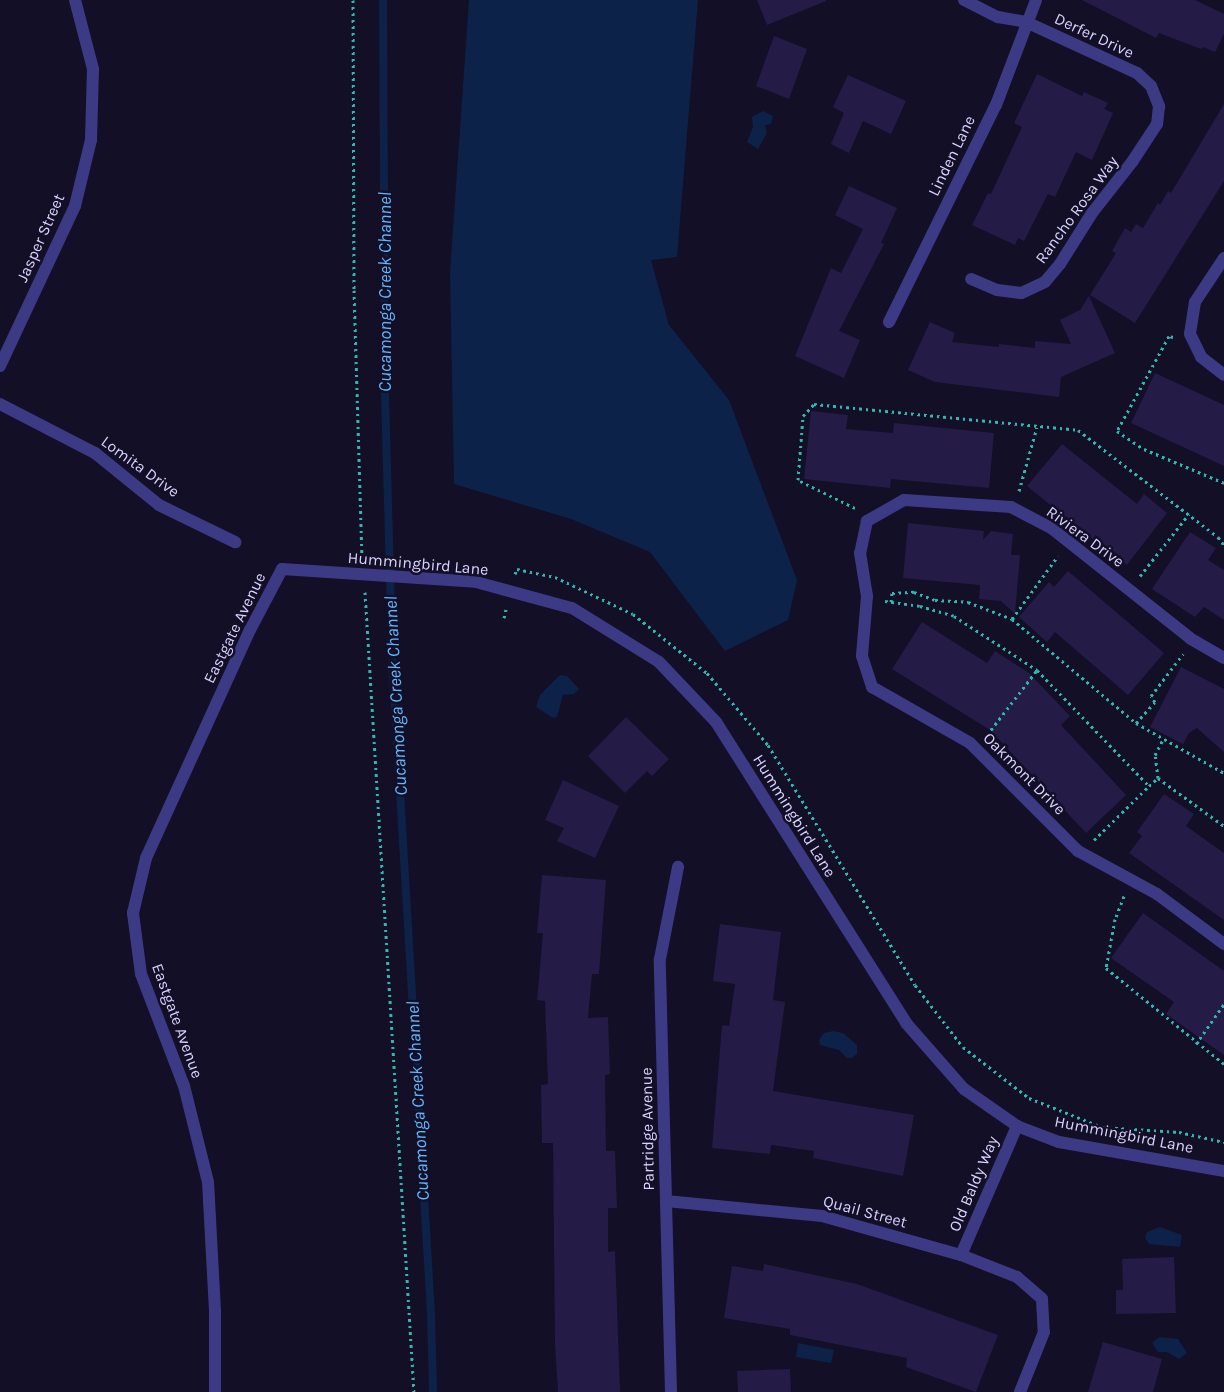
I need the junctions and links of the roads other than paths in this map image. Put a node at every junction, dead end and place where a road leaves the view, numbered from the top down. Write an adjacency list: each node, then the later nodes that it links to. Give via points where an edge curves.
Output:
1 (74, 0): 9 (street, Jasper Street, via 94,69 91,140 75,206)
2 (964, 0): 4 (street, Derfer Drive, via 998,17)
3 (1036, 0): 4 (street, Linden Lane)
4 (1026, 22): 5 (street, Derfer Drive, via 1137,73); 8 (street, Linden Lane, via 996,105)
5 (1151, 86): 7 (street, Rancho Rosa Way, via 1159,106 1157,124 1045,282 1021,293 996,290)
6 (1224, 258): 10 (street, via 1195,302 1190,334 1201,357)
7 (971, 279)
8 (889, 322)
9 (0, 366)
10 (1224, 375)
11 (0, 404): 12 (street, Lomita Drive, via 95,453 159,505)
12 (236, 542)
13 (282, 570): 18 (street, Hummingbird Lane, bridge, via 476,582 572,608 659,662 716,722 906,1023 964,1089); 22 (street, Eastgate Avenue, via 250,630 146,858 133,913 141,974 184,1086 208,1182 215,1310)
14 (867, 596): 15 (street, Riviera Drive, via 860,553 867,521 904,500 1011,507 1051,528 1190,638); 17 (street, Oakmont Drive, via 862,656 872,687 970,743 1078,851 1157,894)
15 (1224, 658)
16 (678, 867): 20 (street, Partridge Avenue, via 660,959)
17 (1224, 944)
18 (1017, 1126): 19 (street, Hummingbird Lane, via 1059,1142); 21 (street, Old Baldy Way)
19 (1224, 1171)
20 (666, 1201): 21 (street, Quail Street, via 822,1216); 23 (street, Partridge Avenue)
21 (960, 1256): 24 (street, Quail Street, via 1017,1277 1042,1300 1044,1332)
22 (215, 1392)
23 (671, 1392)
24 (1020, 1392)

